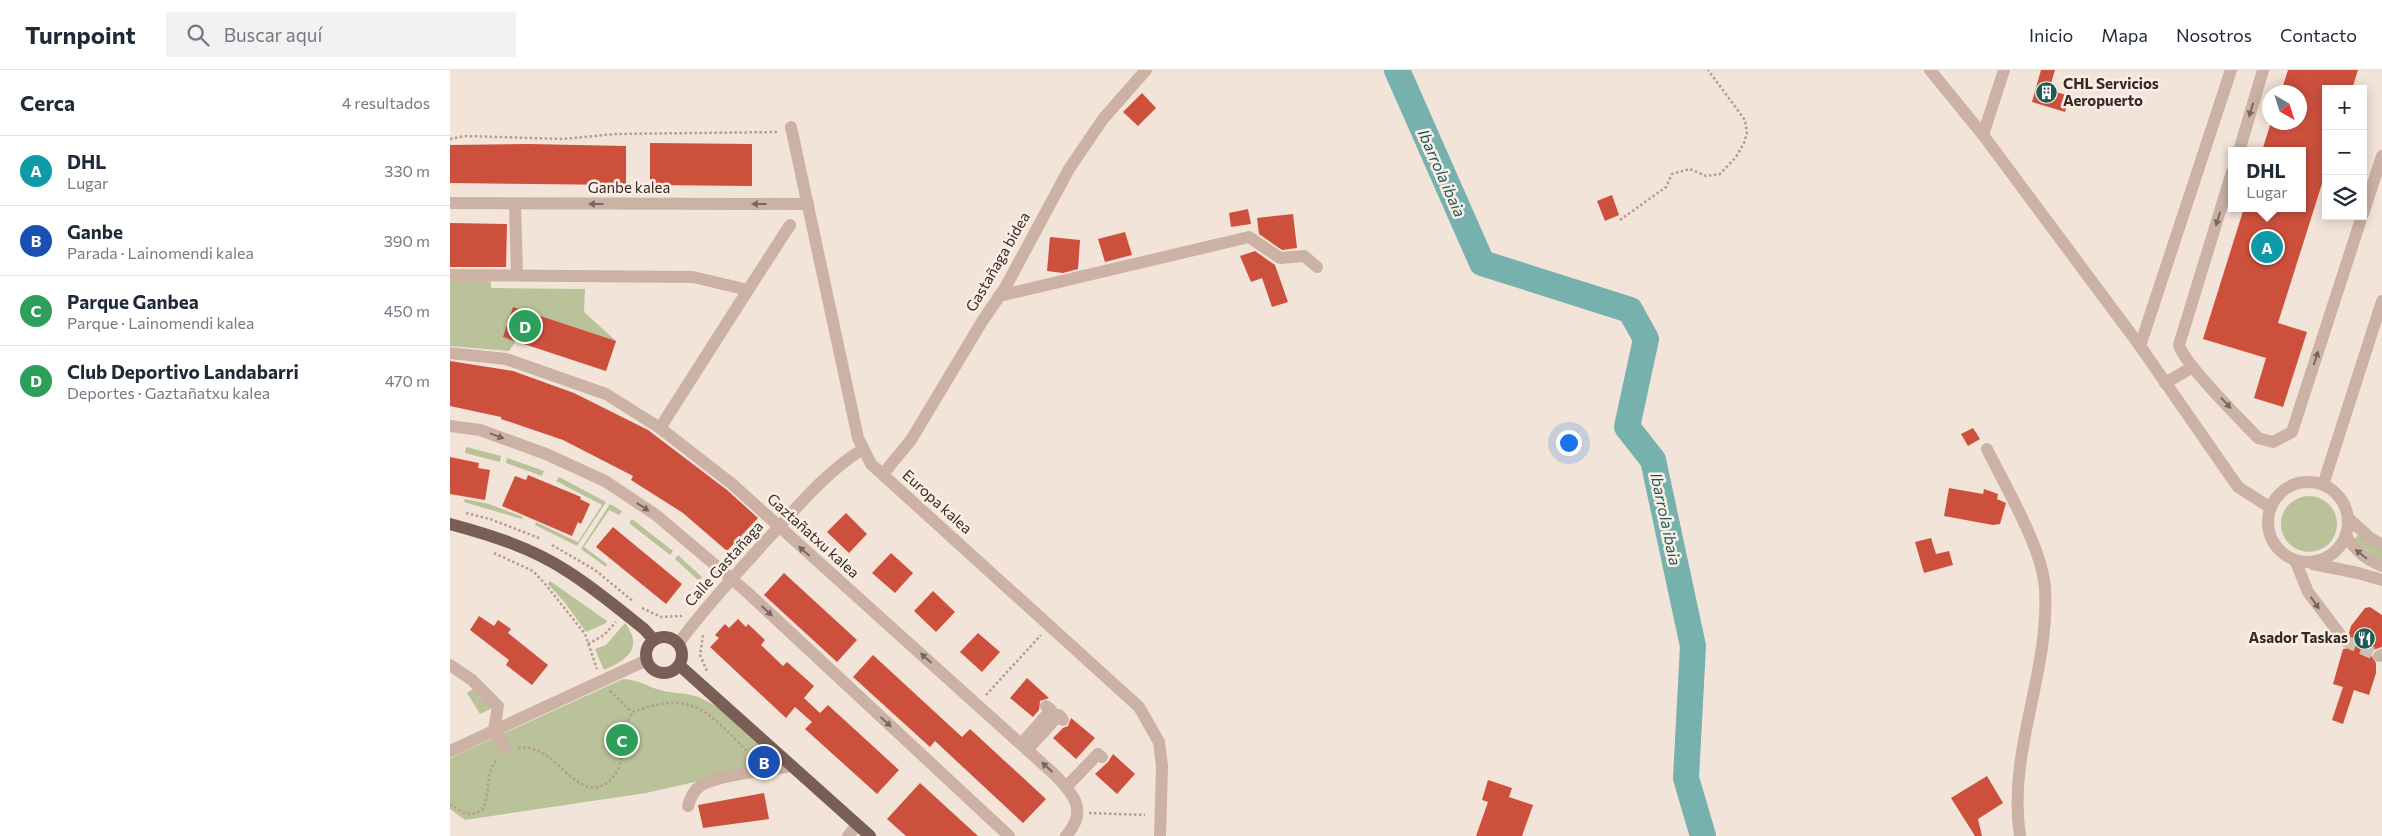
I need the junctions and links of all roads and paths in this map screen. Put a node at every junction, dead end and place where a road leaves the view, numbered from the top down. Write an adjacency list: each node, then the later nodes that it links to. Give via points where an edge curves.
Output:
1 (1146, 70): 24 (street, Gastañaga bidea, via 1103,120 1069,170)
2 (1708, 70): 17 (path, via 1745,120 1747,133 1736,157 1727,169 1713,176 1690,169 1672,174 1666,187)
3 (1930, 70): 8 (street)
4 (2004, 70): 8 (street)
5 (2231, 70): 26 (street)
6 (2263, 70): 10 (street, one-way to 10)
7 (791, 129): 9 (path, via 616,134 563,139 465,136); 16 (street, Europa kalea)
8 (1983, 135): 26 (street)
9 (450, 139)
10 (2240, 147)
11 (2382, 156): 14 (street)
12 (2228, 185): 28 (street, one-way to 28, via 2179,345)
13 (450, 203): 15 (street, Ganbe kalea)
14 (2367, 203)
15 (515, 204): 16 (street, Ganbe kalea, one-way to 15); 22 (street)
16 (808, 204): 32 (street, Europa kalea, via 858,438)
17 (1620, 220)
18 (2361, 220): 28 (street, one-way to 18, via 2258,438 2273,442 2292,432)
19 (790, 224): 23 (street)
20 (1317, 267): 24 (street, via 1304,256 1280,258 1248,236)
21 (450, 275): 22 (street)
22 (517, 275): 23 (street, via 693,277)
23 (748, 290): 31 (street)
24 (999, 296): 34 (street, Gastañaga bidea, via 912,440)
25 (2382, 301): 35 (street)
26 (2140, 346): 29 (street)
27 (450, 353): 31 (street, Gaztañatxu kalea, via 506,359 606,394)
28 (2193, 367): 29 (street)
29 (2165, 383): 36 (street, via 2238,487)
30 (450, 426): 45 (street, one-way to 45, via 480,430 546,454 606,481 656,515)
31 (660, 428): 39 (street, Gaztañatxu kalea, via 732,484)
32 (864, 449): 34 (street, Europa kalea, via 871,464); 39 (street, Calle Gastañaga, via 841,463)
33 (1987, 450): 79 (street, via 2034,543 2045,587 2043,653 2019,762)
34 (883, 474): 78 (street, Europa kalea, via 1139,707 1159,742 1162,766)
35 (2323, 485): 36 (street, via 2310,482 2286,489); 37 (street, via 2340,498)
36 (2271, 508): 43 (street, via 2270,534 2279,550)
37 (2348, 518): 40 (street); 41 (street)
38 (450, 524): 47 (main road, via 536,554 567,570)
39 (778, 528): 45 (street, Calle Gastañaga); 57 (street, Gaztañatxu kalea, one-way to 39)
40 (2346, 536): 43 (street, via 2328,557); 44 (street, one-way to 40, via 2360,554)
41 (2382, 545)
42 (491, 551): 51 (path, via 533,571 563,605)
43 (2302, 561): 46 (street); 50 (street, one-way to 50, via 2308,592)
44 (2382, 566)
45 (732, 578): 52 (street, Calle Gastañaga); 76 (street, one-way to 76)
46 (2382, 580)
47 (624, 613): 49 (main road); 51 (path, via 604,634)
48 (1041, 635): 57 (path)
49 (654, 640): 52 (main road, via 667,638); 53 (main road, via 648,648)
50 (2345, 640)
51 (588, 644): 56 (path)
52 (678, 644): 55 (main road, via 683,656)
53 (647, 660): 55 (main road, via 660,673 669,673); 56 (street)
54 (450, 665): 61 (street, via 472,680 498,706)
55 (679, 665): 66 (main road)
56 (602, 680): 59 (path, via 606,688); 61 (street)
57 (977, 704): 62 (street, Gaztañatxu kalea)
58 (1046, 706): 62 (street, via 1051,710)
59 (632, 712): 63 (path, via 623,734 619,768 601,787 586,786 534,749); 67 (path, via 668,702 686,702 705,711)
60 (1063, 720): 62 (street, via 1059,715)
61 (494, 730): 63 (street); 64 (street)
62 (1024, 747): 68 (street, Gaztañatxu kalea, one-way to 62)
63 (505, 749): 69 (path, via 489,769 487,800 483,809 470,815)
64 (450, 751)
65 (1102, 757): 68 (street, via 1098,754)
66 (792, 766): 67 (street); 73 (main road)
67 (768, 771): 70 (street, via 718,779 699,786 690,797)
68 (1066, 787): 71 (street, Gaztañatxu kalea, via 1074,795)
69 (450, 804)
70 (688, 806)
71 (1077, 813): 72 (path); 77 (street)
72 (1145, 815)
73 (857, 825): 74 (street); 75 (main road)
74 (848, 836)
75 (870, 836)
76 (1009, 836)
77 (1066, 836)
78 (1160, 836)
79 (2020, 836)

